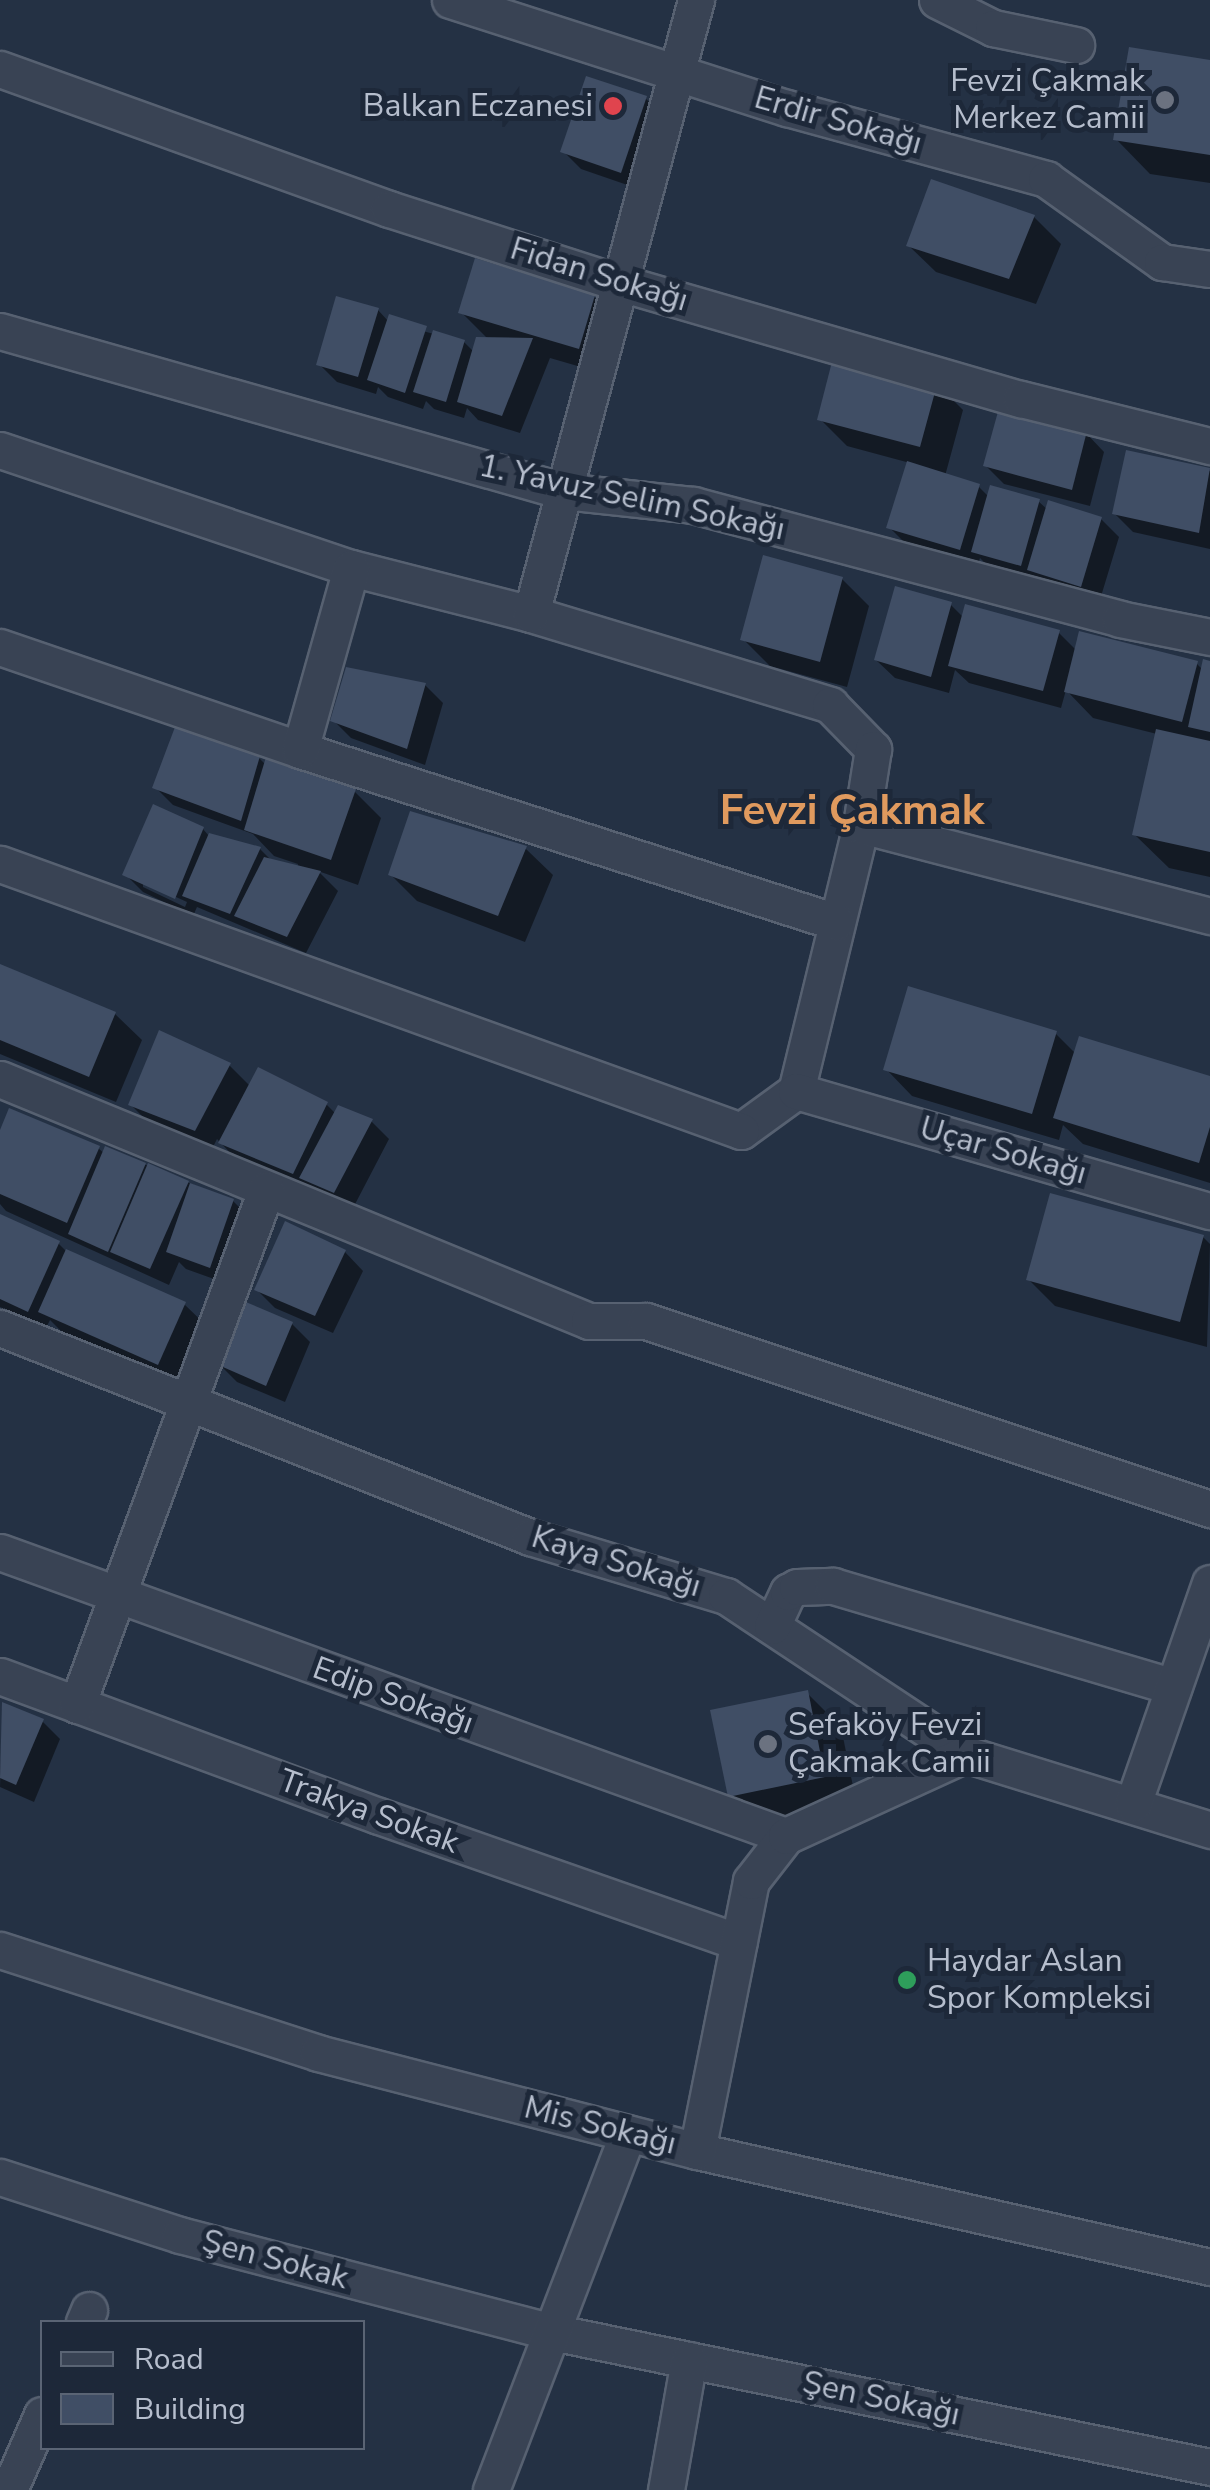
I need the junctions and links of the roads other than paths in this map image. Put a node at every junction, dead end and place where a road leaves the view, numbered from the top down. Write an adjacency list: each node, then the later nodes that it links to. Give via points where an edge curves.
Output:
1 (450, 0): 6 (street, Erdir Sokağı)
2 (696, 0): 6 (street)
3 (937, 0): 4 (street, via 993,28)
4 (1076, 45)
5 (0, 69): 8 (street, Fidan Sokağı, via 389,209)
6 (673, 74): 7 (street, Erdir Sokağı, via 1046,179 1162,262); 8 (street)
7 (1210, 269)
8 (617, 282): 10 (street, Fidan Sokağı); 12 (street)
9 (0, 331): 12 (street, 1. Yavuz Selim Sokağı)
10 (1210, 446)
11 (0, 450): 13 (street)
12 (563, 491): 14 (street); 15 (street, 1. Yavuz Selim Sokağı, via 693,505)
13 (351, 568): 14 (street); 17 (street)
14 (531, 614): 18 (street, via 830,705 873,749)
15 (1210, 637)
16 (0, 647): 17 (street)
17 (300, 750): 21 (street)
18 (862, 825): 20 (street); 21 (street)
19 (0, 864): 23 (street, via 742,1131)
20 (1210, 916)
21 (836, 922): 23 (street)
22 (0, 1080): 24 (street)
23 (796, 1092): 25 (street, Uçar Sokağı)
24 (266, 1190): 27 (street); 28 (street, via 589,1321 646,1322)
25 (1210, 1210)
26 (0, 1328): 27 (street, Kaya Sokağı)
27 (190, 1404): 31 (street); 32 (street, Kaya Sokağı, via 530,1537 726,1596)
28 (1210, 1509)
29 (0, 1552): 31 (street, Edip Sokağı)
30 (1210, 1584): 34 (street)
31 (119, 1598): 35 (street); 39 (street, Edip Sokağı)
32 (772, 1626): 34 (street, via 797,1586 833,1586); 36 (street, Kaya Sokağı)
33 (0, 1676): 35 (street, Trakya Sokak)
34 (1174, 1687): 37 (street)
35 (77, 1705): 40 (street, Trakya Sokak)
36 (965, 1754): 37 (street, Kaya Sokağı); 39 (street)
37 (1132, 1804): 38 (street, Kaya Sokağı)
38 (1210, 1830)
39 (786, 1836): 40 (street, via 751,1881)
40 (739, 1942): 43 (street)
41 (0, 1950): 42 (street, Mis Sokağı, via 318,2052)
42 (628, 2133): 43 (street, Mis Sokağı); 46 (street)
43 (697, 2151): 45 (street, Mis Sokağı)
44 (0, 2177): 46 (street, Şen Sokak, via 180,2235)
45 (1210, 2267)
46 (552, 2332): 47 (street, Şen Sokağı); 51 (street)
47 (689, 2360): 49 (street, Şen Sokağı); 52 (street)
48 (40, 2420): 50 (street)
49 (1210, 2466)
50 (9, 2490)
51 (491, 2490)
52 (666, 2490)

